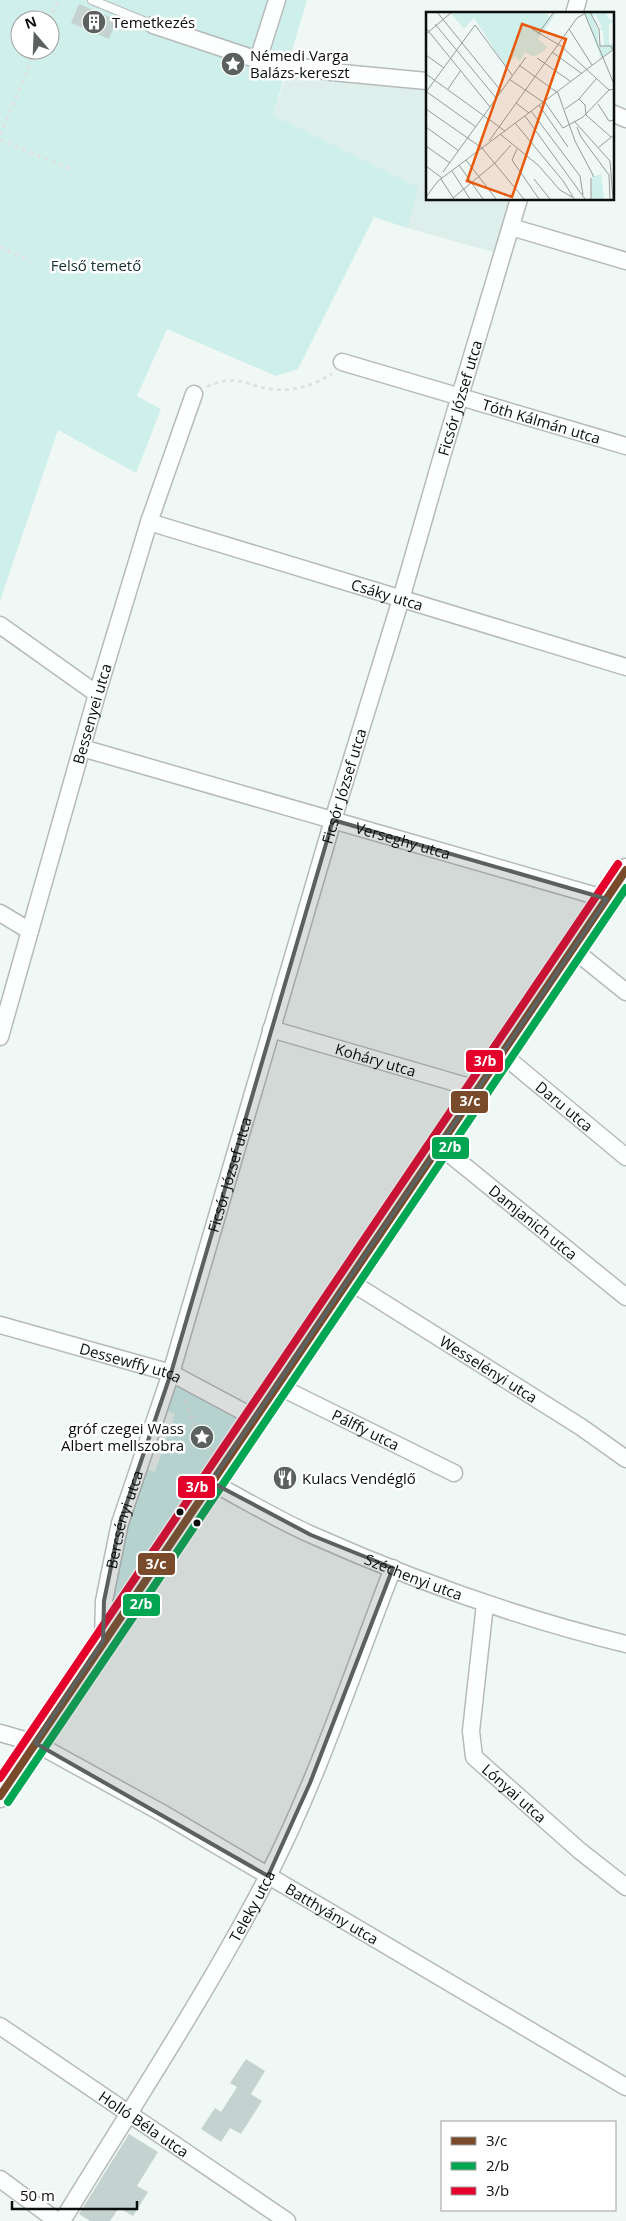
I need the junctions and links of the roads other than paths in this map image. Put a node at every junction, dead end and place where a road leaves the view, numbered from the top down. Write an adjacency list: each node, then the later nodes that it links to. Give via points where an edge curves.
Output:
1 (92, 0): 3 (lane)
2 (277, 0): 4 (street)
3 (153, 25): 4 (street)
4 (258, 60): 5 (street, via 332,72)
5 (426, 80)
6 (614, 115): 7 (street)
7 (626, 119)
8 (519, 200): 9 (street, Ficsór József utca)
9 (511, 227): 10 (street); 13 (street, Ficsór József utca)
10 (626, 261)
11 (342, 362): 13 (street, Tóth Kálmán utca)
12 (194, 394): 15 (street, Bessenyei utca)
13 (460, 396): 14 (street, Tóth Kálmán utca); 16 (street, Ficsór József utca)
14 (626, 446)
15 (149, 522): 16 (street, Csáky utca); 19 (street, Bessenyei utca)
16 (401, 599): 18 (street, Csáky utca); 21 (street, Ficsór József utca)
17 (0, 625): 19 (street)
18 (626, 667)
19 (97, 694): 20 (street, Bessenyei utca)
20 (82, 748): 21 (street, Verseghy utca); 25 (street, Bessenyei utca)
21 (333, 820): 23 (street, Verseghy utca); 28 (street, Ficsór József utca)
22 (624, 877): 23 (street)
23 (607, 899): 26 (street)
24 (0, 913): 25 (street)
25 (30, 931): 29 (street, Bessenyei utca)
26 (574, 950): 27 (street); 30 (street)
27 (626, 992)
28 (271, 1029): 31 (street, Koháry utca); 37 (street, Ficsór József utca)
29 (0, 1037)
30 (503, 1055): 31 (street); 33 (street, Daru utca)
31 (480, 1090): 32 (street)
32 (442, 1147): 34 (street); 35 (street, Damjanich utca)
33 (626, 1157)
34 (349, 1281): 38 (street); 40 (street, Wesselényi utca, via 581,1427)
35 (626, 1296)
36 (0, 1324): 37 (street, Dessewffy utca)
37 (168, 1380): 39 (street, Dessewffy utca); 45 (street, Bercsényi utca, via 120,1523 104,1601)
38 (278, 1386): 39 (street); 41 (street, Pálffy utca)
39 (255, 1418): 42 (street)
40 (626, 1460)
41 (454, 1473)
42 (211, 1482): 43 (street, Széchenyi utca, via 311,1535); 45 (street)
43 (393, 1568): 44 (street, Széchenyi utca); 50 (street, Teleky utca, via 310,1783)
44 (485, 1604): 46 (street, Széchenyi utca); 51 (street, Lónyai utca, via 471,1731 474,1757 580,1851)
45 (103, 1640): 48 (street)
46 (626, 1644)
47 (0, 1733): 48 (street, Batthyány utca)
48 (35, 1743): 49 (street); 50 (street, Batthyány utca)
49 (0, 1796)
50 (268, 1876): 53 (street, Batthyány utca); 54 (street, Teleky utca)
51 (626, 1887)
52 (0, 2026): 54 (street, Holló Béla utca)
53 (626, 2087)
54 (128, 2114): 57 (street, Teleky utca); 58 (street, Holló Béla utca)
55 (0, 2179): 56 (street)
56 (57, 2221)
57 (62, 2221)
58 (287, 2221)

